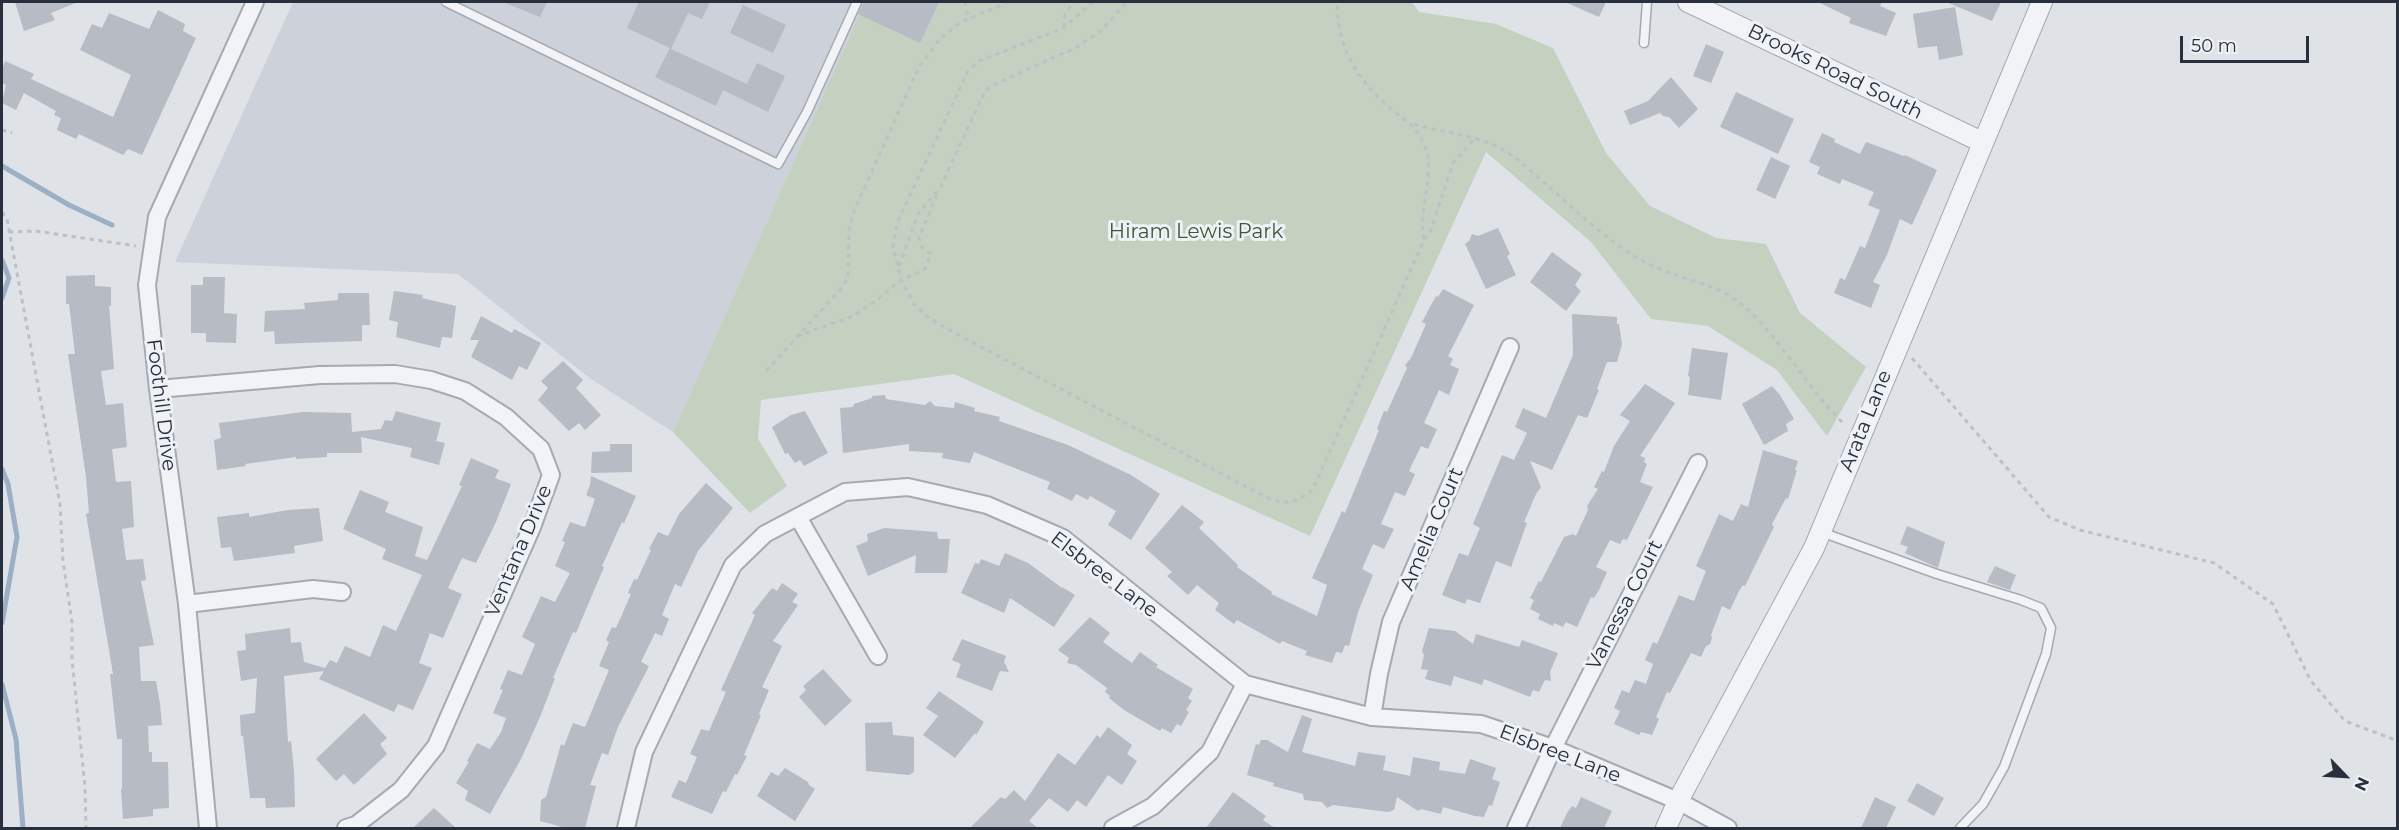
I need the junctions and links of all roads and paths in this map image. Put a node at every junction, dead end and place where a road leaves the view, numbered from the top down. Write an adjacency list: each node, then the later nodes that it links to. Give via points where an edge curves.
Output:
1 (254, 2): 25 (street, Foothill Drive, via 158,217)
2 (446, 2): 3 (lane, via 778,164 807,112)
3 (857, 2)
4 (965, 2): 13 (path, via 966,12)
5 (1008, 2): 13 (path)
6 (1073, 2): 14 (path)
7 (1093, 2): 14 (path)
8 (1126, 2): 21 (path, via 1102,30 1077,47 985,91)
9 (1337, 2): 16 (path, via 1352,67 1369,89)
10 (1647, 2): 15 (lane)
11 (1688, 2): 20 (street, Brooks Road South)
12 (2042, 2): 20 (street, Arata Lane)
13 (971, 16): 28 (path, via 939,40 919,66 854,211 849,230 848,277 840,291)
14 (1063, 28): 26 (path, via 985,59 968,71 897,223 893,248)
15 (1644, 43)
16 (1412, 124): 19 (path); 24 (path, via 1427,152)
17 (2, 130): 18 (path)
18 (12, 134)
19 (1475, 138): 24 (path, via 1453,163 1430,233); 33 (path, via 1517,159 1645,263 1708,286 1740,303 1822,402)
20 (1982, 142): 29 (street, Arata Lane)
21 (940, 188): 26 (path, via 918,214); 27 (path, via 919,233 922,247 931,254 929,263)
22 (2, 212): 23 (path)
23 (9, 232): 25 (path, via 36,231); 45 (path, via 60,504)
24 (1424, 240): 27 (path, via 1313,489 1291,503 1266,497 930,319 915,305)
25 (152, 249): 32 (street, Foothill Drive, via 147,285)
26 (898, 268): 27 (path)
27 (901, 280): 28 (path, via 851,317)
28 (796, 336): 31 (path)
29 (1899, 343): 33 (street, Arata Lane); 42 (path, via 2049,517 2080,530 2214,563 2273,604 2311,681 2345,720)
30 (1510, 346): 41 (street, Amelia Court, via 1391,622)
31 (766, 371)
32 (158, 389): 38 (street, Foothill Drive); 47 (street, Ventana Drive, via 320,375 395,374 465,391 506,417 541,449 551,475 436,746 401,790 356,825)
33 (1860, 436): 36 (street, Arata Lane)
34 (1698, 463): 43 (street, Vanessa Court)
35 (798, 517): 39 (street); 40 (street, Elsbree Lane, via 845,492 908,488 987,505 1062,538); 48 (street, Elsbree Lane, via 765,534 733,565 644,752)
36 (1821, 532): 44 (street, Arata Lane); 53 (lane, via 2041,608 2052,628 2004,767 1983,804)
37 (342, 592): 38 (street, via 313,589)
38 (188, 604): 46 (street, Foothill Drive)
39 (878, 657)
40 (1245, 684): 41 (street, Elsbree Lane); 49 (street, via 1210,752 1153,806)
41 (1372, 717): 43 (street, Elsbree Lane, via 1481,724)
42 (2397, 741)
43 (1553, 748): 44 (street, Elsbree Lane); 50 (street, Vanessa Court)
44 (1678, 801): 51 (street, Arata Lane); 52 (street, Elsbree Lane)
45 (86, 828)
46 (208, 828)
47 (346, 828)
48 (626, 828)
49 (1113, 828)
50 (1516, 828)
51 (1665, 828)
52 (1728, 828)
53 (1960, 828)

